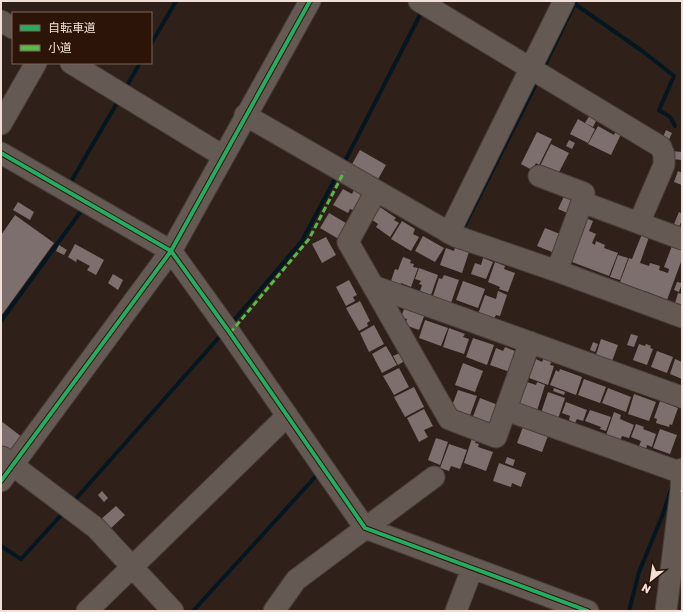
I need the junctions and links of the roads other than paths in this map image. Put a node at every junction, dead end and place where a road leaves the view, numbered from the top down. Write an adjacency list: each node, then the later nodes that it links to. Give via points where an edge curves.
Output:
1 (310, 1): 9 (street)
2 (420, 1): 8 (street)
3 (564, 1): 8 (street)
4 (1, 21): 5 (street)
5 (12, 27)
6 (35, 64): 10 (street)
7 (73, 64): 12 (street)
8 (531, 68): 16 (street, via 661,147 664,164); 17 (street)
9 (245, 115): 12 (street); 14 (street)
10 (1, 124)
11 (1, 153): 19 (street)
12 (223, 156): 19 (street)
13 (539, 176): 15 (street, via 584,194)
14 (376, 191): 17 (street); 21 (street, via 348,242)
15 (582, 202): 16 (street); 20 (street)
16 (639, 223): 18 (street)
17 (449, 233): 20 (street)
18 (682, 239)
19 (170, 251): 26 (street); 27 (street)
20 (557, 271): 22 (street)
21 (373, 286): 23 (street); 25 (street, via 449,419 496,437)
22 (682, 317)
23 (530, 342): 24 (street); 25 (street)
24 (682, 397)
25 (506, 410): 29 (street)
26 (287, 416): 31 (street); 32 (street)
27 (5, 467): 32 (street, via 96,528)
28 (682, 469): 29 (street)
29 (682, 473): 39 (street)
30 (434, 477): 31 (street)
31 (364, 528): 33 (street); 36 (street, via 296,580)
32 (132, 567): 34 (street); 35 (street)
33 (472, 568): 37 (street); 38 (street)
34 (87, 611)
35 (173, 611)
36 (274, 611)
37 (456, 611)
38 (588, 611)
39 (666, 611)

